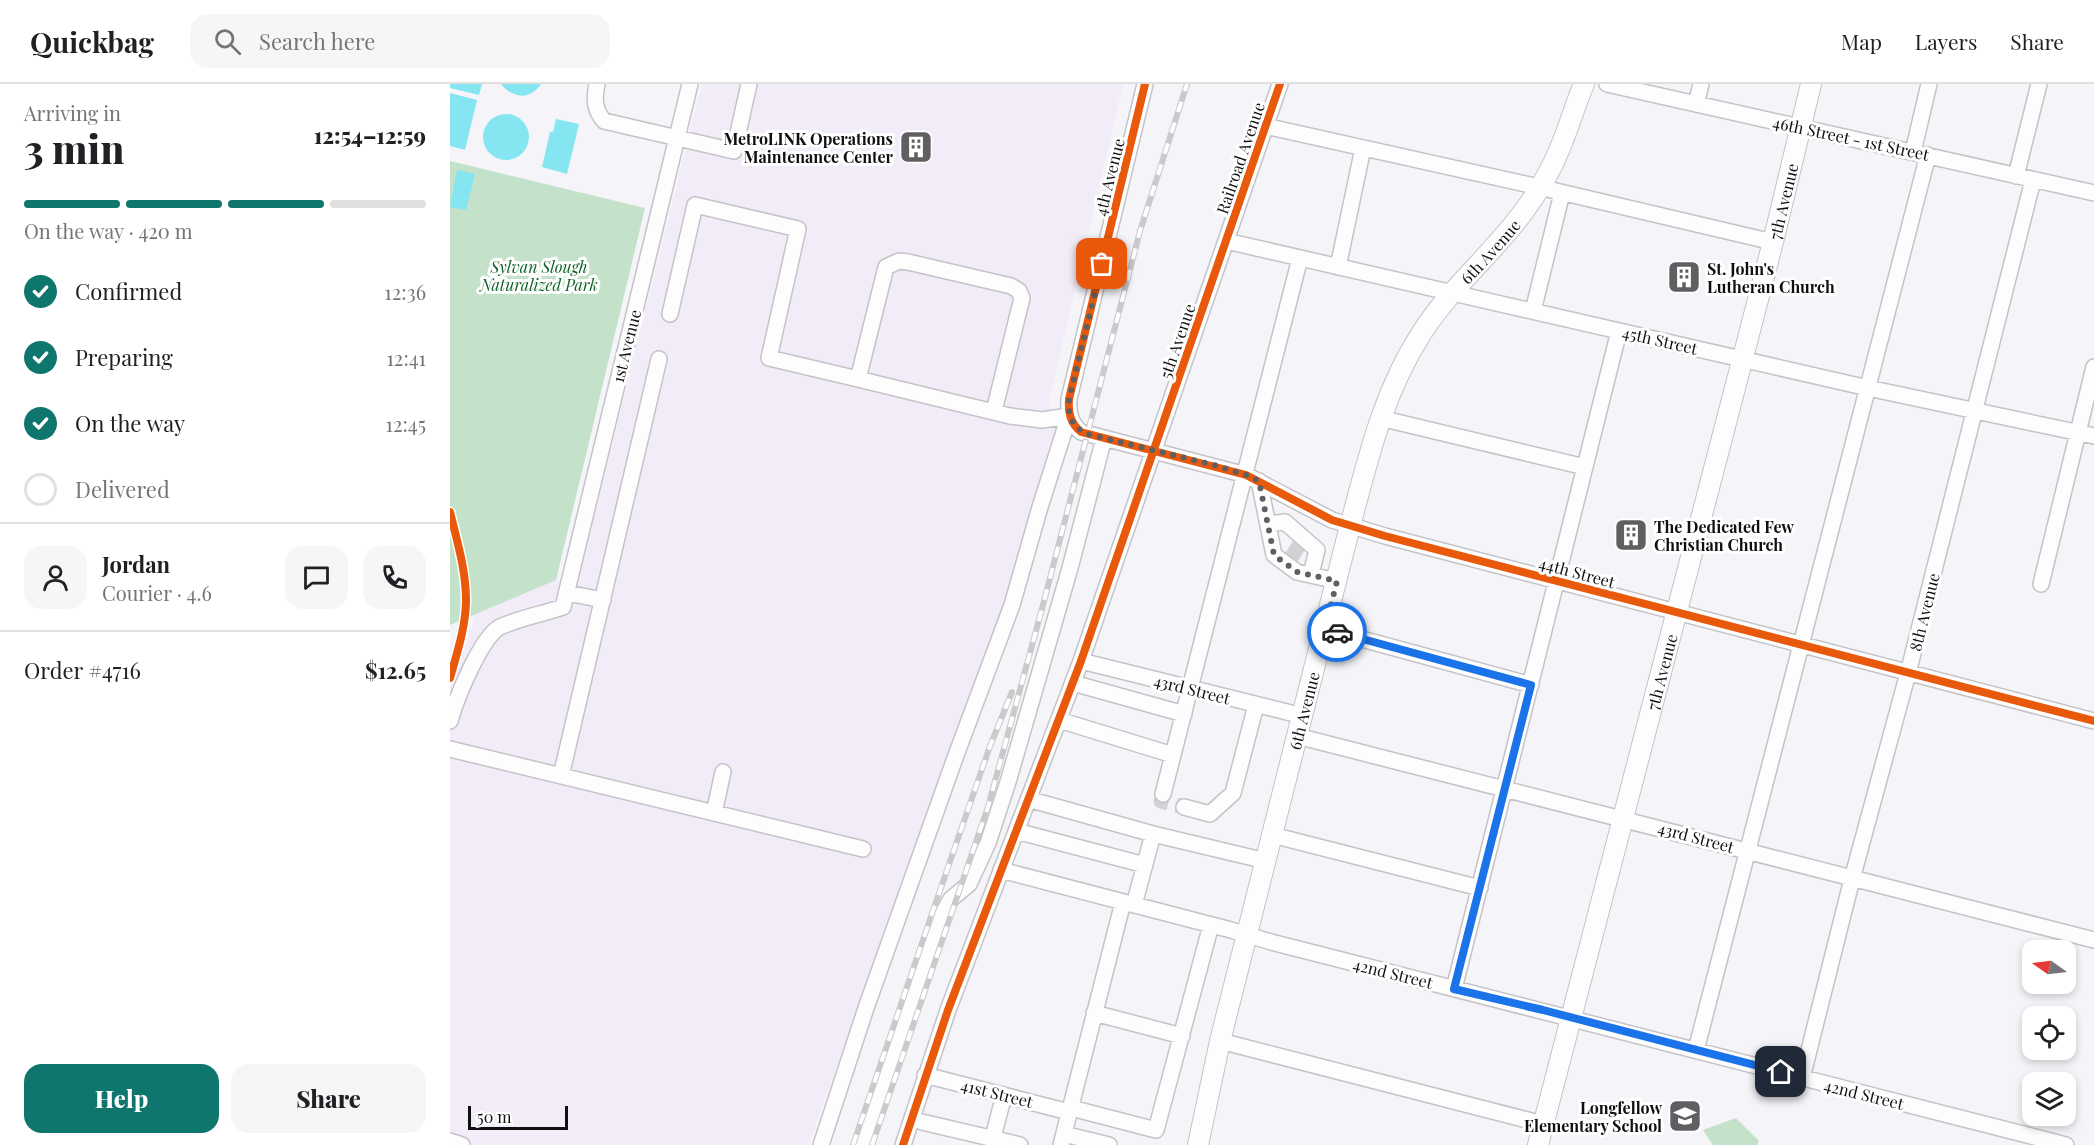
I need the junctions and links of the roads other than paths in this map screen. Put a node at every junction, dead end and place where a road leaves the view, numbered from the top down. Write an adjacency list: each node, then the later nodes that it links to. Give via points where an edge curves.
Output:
1 (597, 84): 15 (street, via 594,98 597,113 604,121)
2 (690, 84): 15 (street, 1st Avenue)
3 (749, 84): 15 (street, via 734,151)
4 (1145, 84): 38 (street, 4th Avenue, via 1069,399)
5 (1280, 84): 13 (street, Railroad Avenue)
6 (1584, 84): 20 (main road, 6th Avenue, via 1560,148)
7 (1608, 84): 12 (street, 46th Street - 1st Street)
8 (1701, 84): 12 (street)
9 (1811, 84): 14 (main road)
10 (1929, 84): 17 (street)
11 (2039, 84): 18 (street)
12 (1696, 104): 14 (street, 46th Street - 1st Street)
13 (1265, 126): 16 (street); 23 (street, Railroad Avenue)
14 (1802, 128): 17 (street, 46th Street - 1st Street); 24 (main road, 7th Avenue)
15 (677, 138): 54 (street, 1st Avenue)
16 (1363, 148): 20 (street); 26 (street)
17 (1920, 154): 18 (street, 46th Street - 1st Street); 35 (street)
18 (2016, 176): 19 (street, 46th Street - 1st Street)
19 (2033, 180): 22 (street, 46th Street - 1st Street); 36 (street, 8th Avenue)
20 (1539, 187): 21 (street); 27 (main road, 6th Avenue, via 1510,229)
21 (1562, 193): 24 (street); 28 (street)
22 (2094, 193)
23 (1226, 241): 25 (street, 45th Street); 43 (street, 5th Avenue)
24 (1773, 242): 32 (main road, 7th Avenue)
25 (1300, 258): 26 (street, 45th Street); 45 (street)
26 (1338, 267): 27 (street, 45th Street)
27 (1453, 294): 28 (street, 45th Street); 39 (main road, 6th Avenue, via 1420,334)
28 (1533, 311): 30 (street, 45th Street)
29 (670, 314): 34 (street, via 695,205 798,229 769,358)
30 (1619, 331): 32 (street, 45th Street); 44 (street)
31 (659, 359): 55 (street)
32 (1742, 359): 35 (street, 45th Street); 56 (main road, 7th Avenue)
33 (2094, 367): 40 (street)
34 (858, 379): 37 (street); 37 (street, via 886,267 908,262 1011,286 1022,298)
35 (1868, 388): 36 (street, 45th Street); 58 (street)
36 (1974, 410): 40 (street, 45th Street); 60 (street, 8th Avenue)
37 (994, 411): 38 (street, via 1042,420)
38 (1070, 416): 42 (street, 44th Street, via 1081,432); 111 (street, 4th Avenue, via 1012,605 877,975)
39 (1380, 418): 44 (street); 49 (main road, 6th Avenue)
40 (2077, 432): 41 (street, 45th Street); 53 (street)
41 (2094, 436)
42 (1104, 438): 43 (street, 44th Street); 112 (street, via 1070,568 988,843 969,884 951,899 943,913)
43 (1154, 450): 45 (street, 44th Street); 59 (street, 5th Avenue)
44 (1585, 467): 51 (street)
45 (1252, 478): 46 (street, 44th Street); 48 (street); 63 (street)
46 (1303, 505): 47 (street); 49 (street, 44th Street)
47 (1285, 522): 48 (street); 50 (street, via 1302,541 1317,550)
48 (1268, 524): 50 (street, via 1274,555 1289,562 1297,572)
49 (1350, 526): 51 (street, 44th Street); 52 (main road, 6th Avenue)
50 (1311, 574): 52 (street)
51 (1557, 580): 56 (street, 44th Street); 62 (street)
52 (1337, 581): 57 (main road, 6th Avenue)
53 (2041, 584)
54 (565, 600): 55 (street); 68 (street, via 490,634 469,671)
55 (603, 600): 74 (street)
56 (1676, 613): 58 (street, 44th Street); 80 (main road, 7th Avenue)
57 (1325, 629): 62 (street); 66 (main road, 6th Avenue)
58 (1800, 645): 60 (street, 44th Street); 85 (street)
59 (1082, 661): 61 (street, 5th Avenue); 63 (street, 43rd Street)
60 (1908, 673): 69 (street, 44th Street); 89 (street, 8th Avenue)
61 (1073, 683): 65 (street); 67 (street, 5th Avenue)
62 (1531, 685): 75 (street)
63 (1191, 688): 64 (street, 43rd Street); 65 (street)
64 (1256, 705): 66 (street, 43rd Street); 78 (street, via 1233,793 1210,814)
65 (1184, 714): 72 (street)
66 (1303, 716): 70 (main road, 6th Avenue)
67 (1059, 720): 72 (street); 77 (street, 5th Avenue)
68 (450, 721)
69 (2094, 721)
70 (1297, 736): 75 (street, 43rd Street); 83 (main road, 6th Avenue)
71 (450, 749): 74 (street)
72 (1173, 755): 76 (street)
73 (723, 772): 79 (street)
74 (561, 776): 79 (street)
75 (1505, 788): 80 (street, 43rd Street); 90 (street)
76 (1163, 794)
77 (1028, 799): 81 (street, 5th Avenue); 82 (street)
78 (1184, 807)
79 (714, 813): 84 (street)
80 (1622, 818): 85 (street, 43rd Street); 97 (main road, 7th Avenue)
81 (1016, 831): 87 (street); 88 (street, 5th Avenue)
82 (1154, 834): 86 (street); 87 (street)
83 (1272, 835): 86 (main road, 6th Avenue); 90 (street)
84 (863, 849)
85 (1748, 851): 89 (street, 43rd Street); 100 (street)
86 (1266, 861): 93 (main road, 6th Avenue)
87 (1145, 865): 91 (street)
88 (1001, 870): 91 (street, 42nd Street); 101 (street, 5th Avenue)
89 (1851, 879): 94 (street, 43rd Street); 102 (street, 8th Avenue)
90 (1480, 888): 95 (street)
91 (1128, 904): 92 (street, 42nd Street); 96 (street)
92 (1211, 925): 93 (street, 42nd Street); 98 (street)
93 (1247, 935): 95 (street, 42nd Street); 99 (main road, 6th Avenue)
94 (2094, 940)
95 (1454, 989): 97 (street, 42nd Street)
96 (1094, 1013): 98 (street); 104 (street)
97 (1571, 1017): 100 (street, 42nd Street); 106 (main road, 7th Avenue)
98 (1182, 1036): 104 (street, 41st Street, via 1156,1130 1075,1109)
99 (1220, 1041): 106 (street); 116 (main road, 6th Avenue)
100 (1696, 1050): 102 (street, 42nd Street)
101 (925, 1075): 103 (street, 41st Street); 113 (street, 5th Avenue)
102 (1802, 1078): 118 (street, 42nd Street)
103 (1004, 1095): 104 (street, 41st Street); 109 (street)
104 (1069, 1112): 107 (street)
105 (922, 1122): 109 (street)
106 (1543, 1124): 117 (main road, 7th Avenue)
107 (1062, 1139): 115 (street)
108 (450, 1141): 110 (street)
109 (992, 1142): 114 (street)
110 (462, 1145)
111 (820, 1145)
112 (863, 1145)
113 (903, 1145)
114 (1020, 1145)
115 (1109, 1145)
116 (1198, 1145)
117 (1538, 1145)
118 (2066, 1145)

